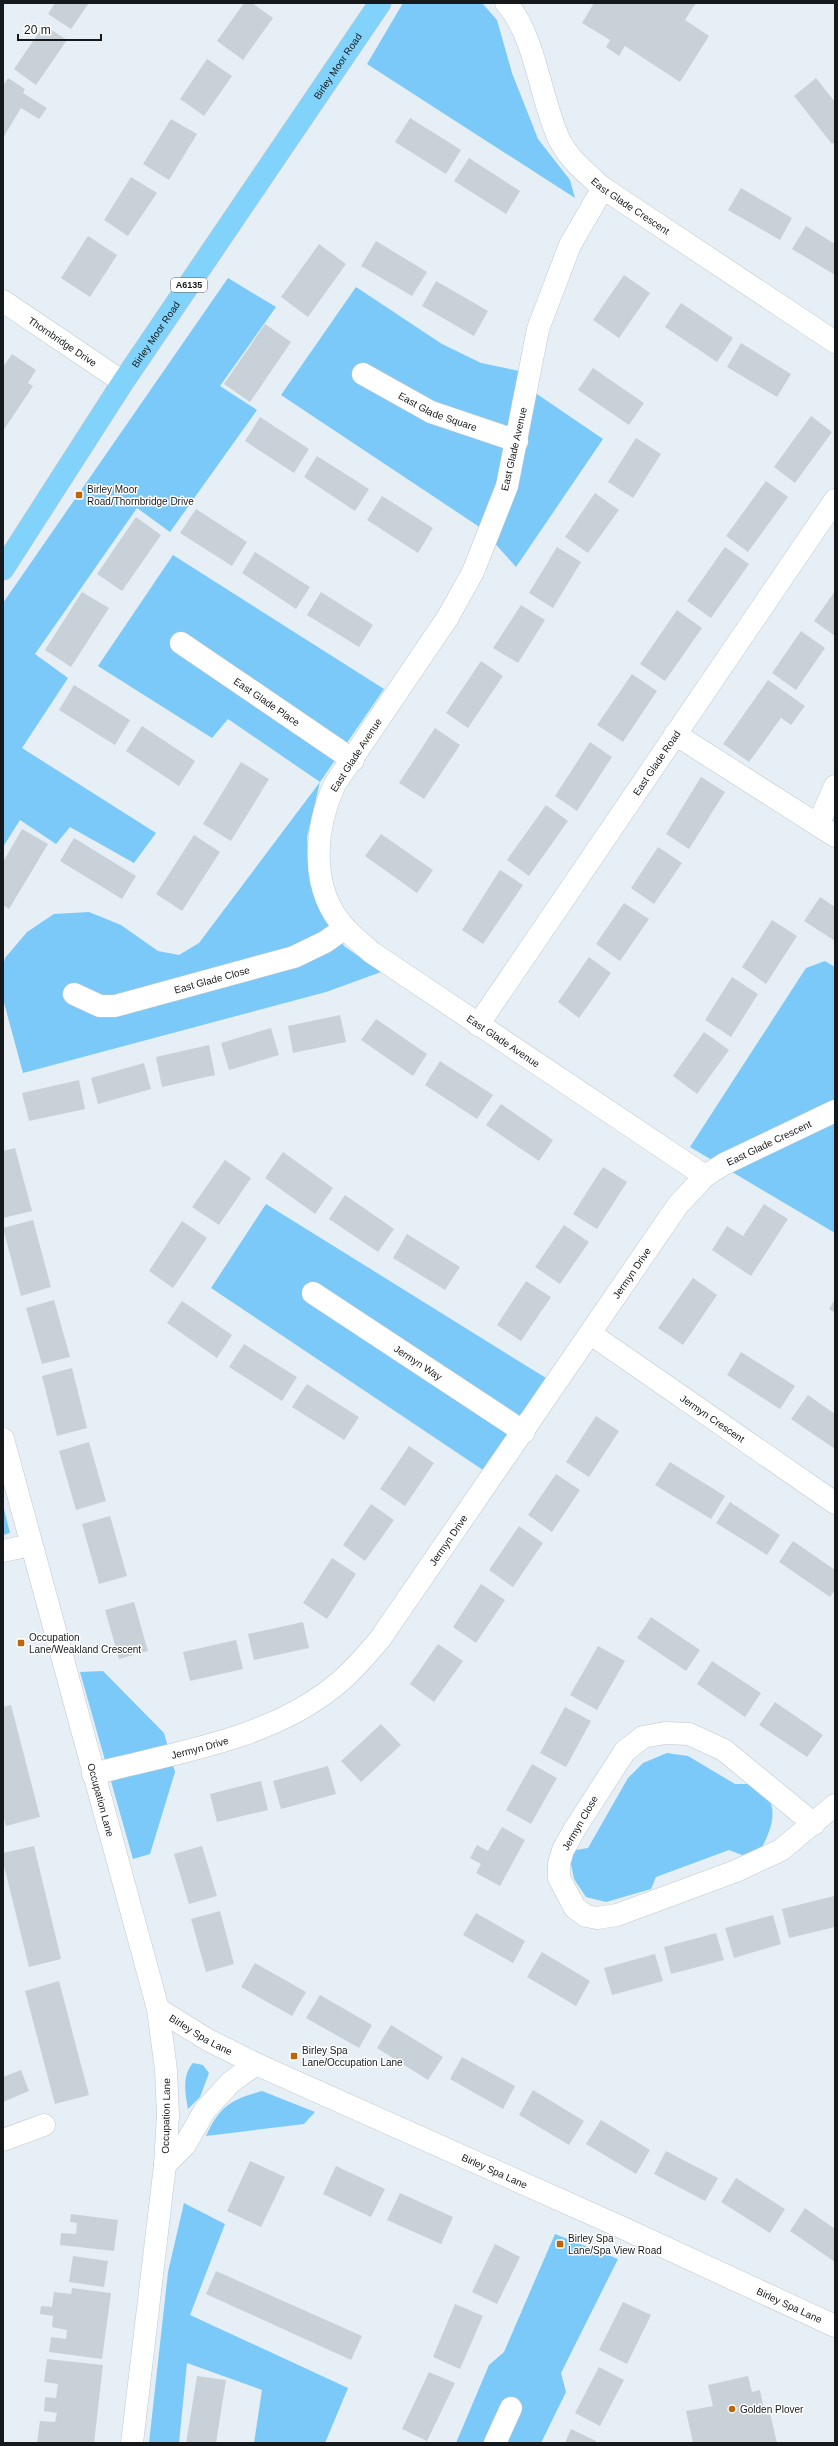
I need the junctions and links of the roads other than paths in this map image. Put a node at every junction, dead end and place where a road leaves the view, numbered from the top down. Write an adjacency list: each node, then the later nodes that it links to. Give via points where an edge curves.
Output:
1 (380, 3): 7 (main road, Birley Moor Road / A6135)
2 (506, 3): 3 (street, East Glade Crescent, via 516,14 549,115 561,142 578,166)
3 (603, 188): 5 (street, East Glade Crescent); 8 (street, East Glade Avenue, via 570,245 538,329)
4 (3, 301): 7 (street, Thornbridge Drive)
5 (835, 342)
6 (363, 374): 8 (street, East Glade Square, via 431,412)
7 (123, 382): 10 (main road, Birley Moor Road / A6135)
8 (517, 441): 13 (street, East Glade Avenue, via 507,486 473,572 448,617)
9 (835, 500): 12 (street, East Glade Road)
10 (3, 569)
11 (180, 643): 13 (street, East Glade Place)
12 (675, 734): 15 (street); 18 (street, East Glade Road)
13 (353, 760): 16 (street, East Glade Avenue, via 335,784 324,807 319,836 319,871 328,902)
14 (835, 786): 15 (street)
15 (827, 830)
16 (345, 928): 17 (street, East Glade Close, via 325,942 294,957 115,1006 100,1006); 18 (street, East Glade Avenue, via 371,952)
17 (74, 994)
18 (478, 1025): 20 (street, East Glade Avenue)
19 (835, 1111): 20 (street, East Glade Crescent, via 724,1164)
20 (705, 1176): 22 (street, Jermyn Drive, via 678,1205)
21 (313, 1293): 23 (street, Jermyn Way)
22 (591, 1334): 23 (street, Jermyn Drive); 25 (street, Jermyn Crescent)
23 (524, 1432): 28 (street, Jermyn Drive, via 380,1639 354,1669 324,1694 288,1717 248,1734)
24 (3, 1439): 26 (street, Occupation Lane)
25 (835, 1503)
26 (31, 1545): 27 (street); 28 (street, Occupation Lane)
27 (3, 1551)
28 (93, 1774): 31 (street, Occupation Lane, via 118,1856)
29 (835, 1804): 30 (street, Jermyn Close)
30 (814, 1824): 30 (street, Jermyn Close, via 775,1853 736,1871 617,1915 597,1918 586,1916 575,1908 559,1878 563,1850 625,1751 643,1738 665,1733 689,1734 724,1750)
31 (158, 2009): 32 (street, Birley Spa Lane, via 208,2040); 35 (street, Occupation Lane, via 166,2070 168,2115)
32 (256, 2064): 35 (street, Occupation Lane, via 231,2082 205,2110 185,2145); 36 (street, Birley Spa Lane)
33 (44, 2125): 34 (street)
34 (3, 2140)
35 (165, 2165): 38 (street, Occupation Lane)
36 (835, 2326)
37 (511, 2408): 39 (street)
38 (132, 2443)
39 (495, 2443)

